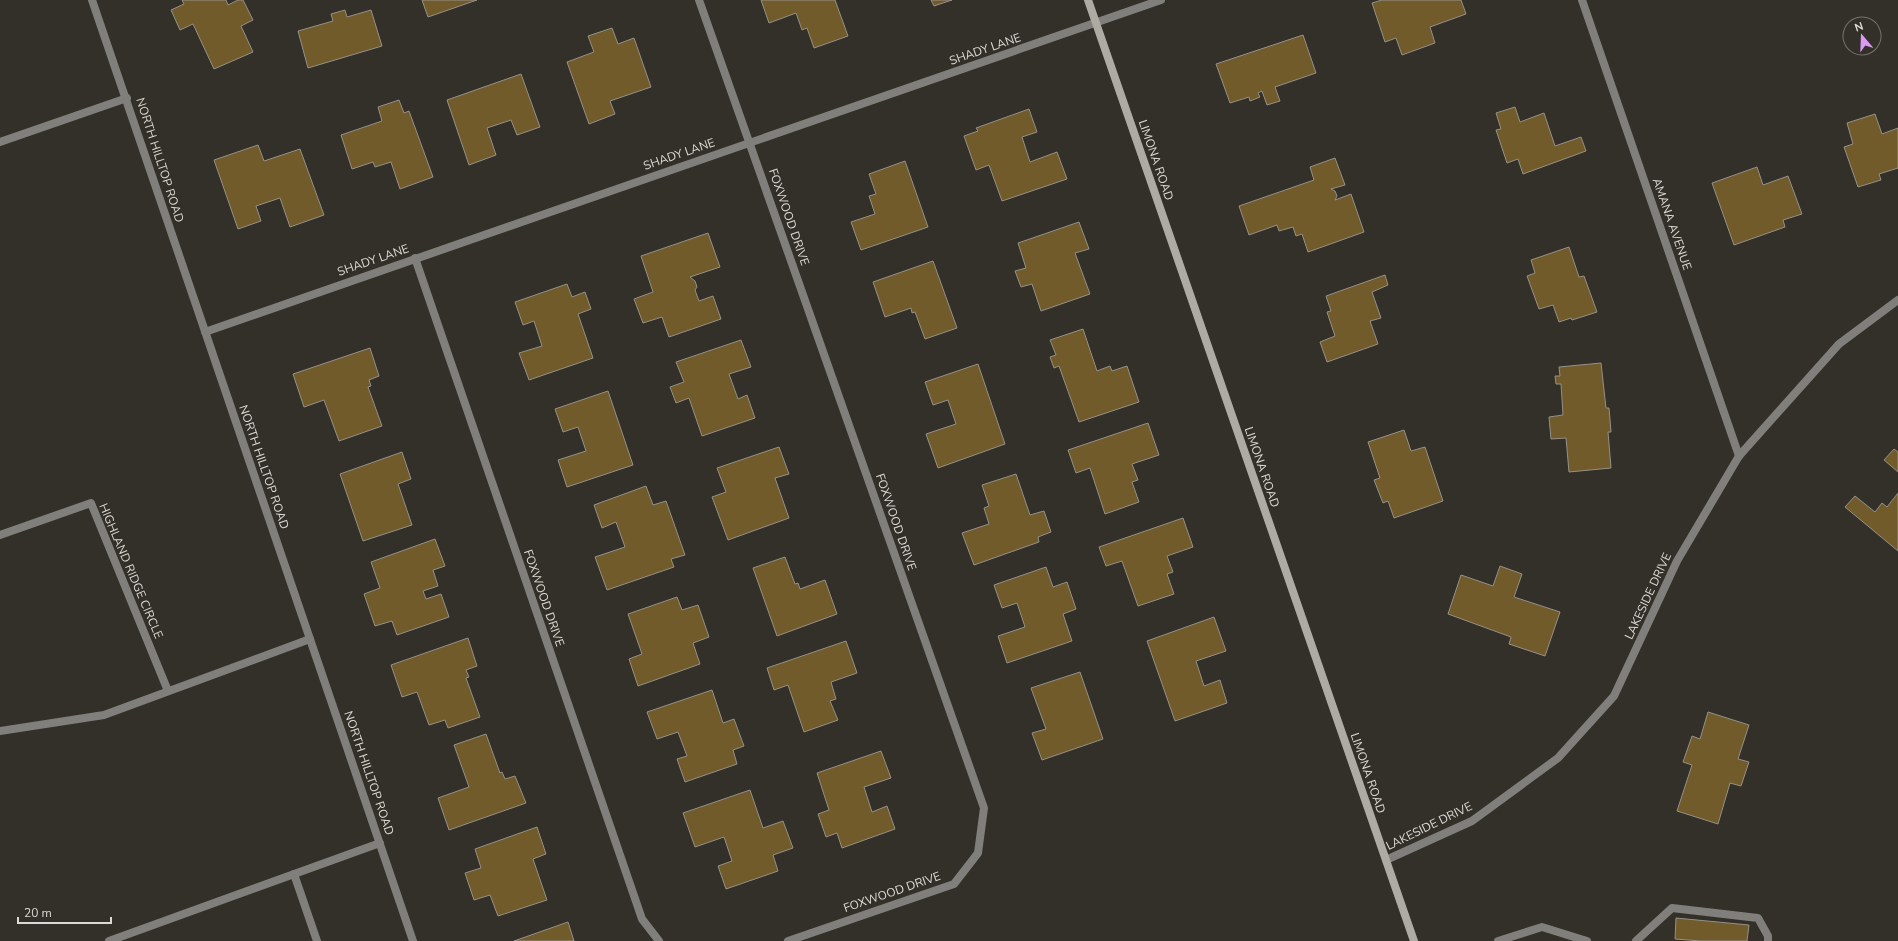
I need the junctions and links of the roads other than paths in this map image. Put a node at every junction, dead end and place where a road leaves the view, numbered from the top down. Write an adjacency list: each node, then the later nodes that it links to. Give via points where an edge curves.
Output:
1 (92, 0): 7 (street, NORTH HILLTOP ROAD)
2 (699, 0): 9 (street, FOXWOOD DRIVE)
3 (1088, 0): 6 (street, LIMONA ROAD)
4 (1161, 0): 6 (street, SHADY LANE)
5 (1582, 0): 13 (street, AMANA AVENUE)
6 (1096, 23): 9 (street, SHADY LANE); 19 (street, LIMONA ROAD)
7 (127, 98): 8 (street); 12 (street, NORTH HILLTOP ROAD)
8 (0, 142)
9 (750, 143): 10 (street, SHADY LANE); 27 (street, FOXWOOD DRIVE, via 984,808 978,853 954,884)
10 (415, 258): 12 (street, SHADY LANE); 26 (street, FOXWOOD DRIVE, via 642,919)
11 (1898, 300): 13 (street, LAKESIDE DRIVE, via 1840,344)
12 (205, 332): 15 (street, NORTH HILLTOP ROAD)
13 (1738, 456): 19 (street, LAKESIDE DRIVE, via 1677,561 1614,696 1558,758 1472,821)
14 (0, 535): 16 (street, HIGHLAND RIDGE CIRCLE, via 92,503)
15 (310, 639): 16 (street); 18 (street, NORTH HILLTOP ROAD)
16 (168, 691): 17 (street, via 104,715)
17 (0, 731)
18 (380, 843): 20 (street); 25 (street, NORTH HILLTOP ROAD)
19 (1386, 860): 28 (street, LIMONA ROAD)
20 (294, 874): 23 (street); 24 (street)
21 (1514, 939): 22 (street, via 1542,927); 29 (street)
22 (1582, 940)
23 (109, 941)
24 (317, 941)
25 (413, 941)
26 (659, 941)
27 (788, 941)
28 (1414, 941)
29 (1498, 941)
30 (1636, 941): 31 (street, via 1672,908 1758,918)
31 (1768, 941)

